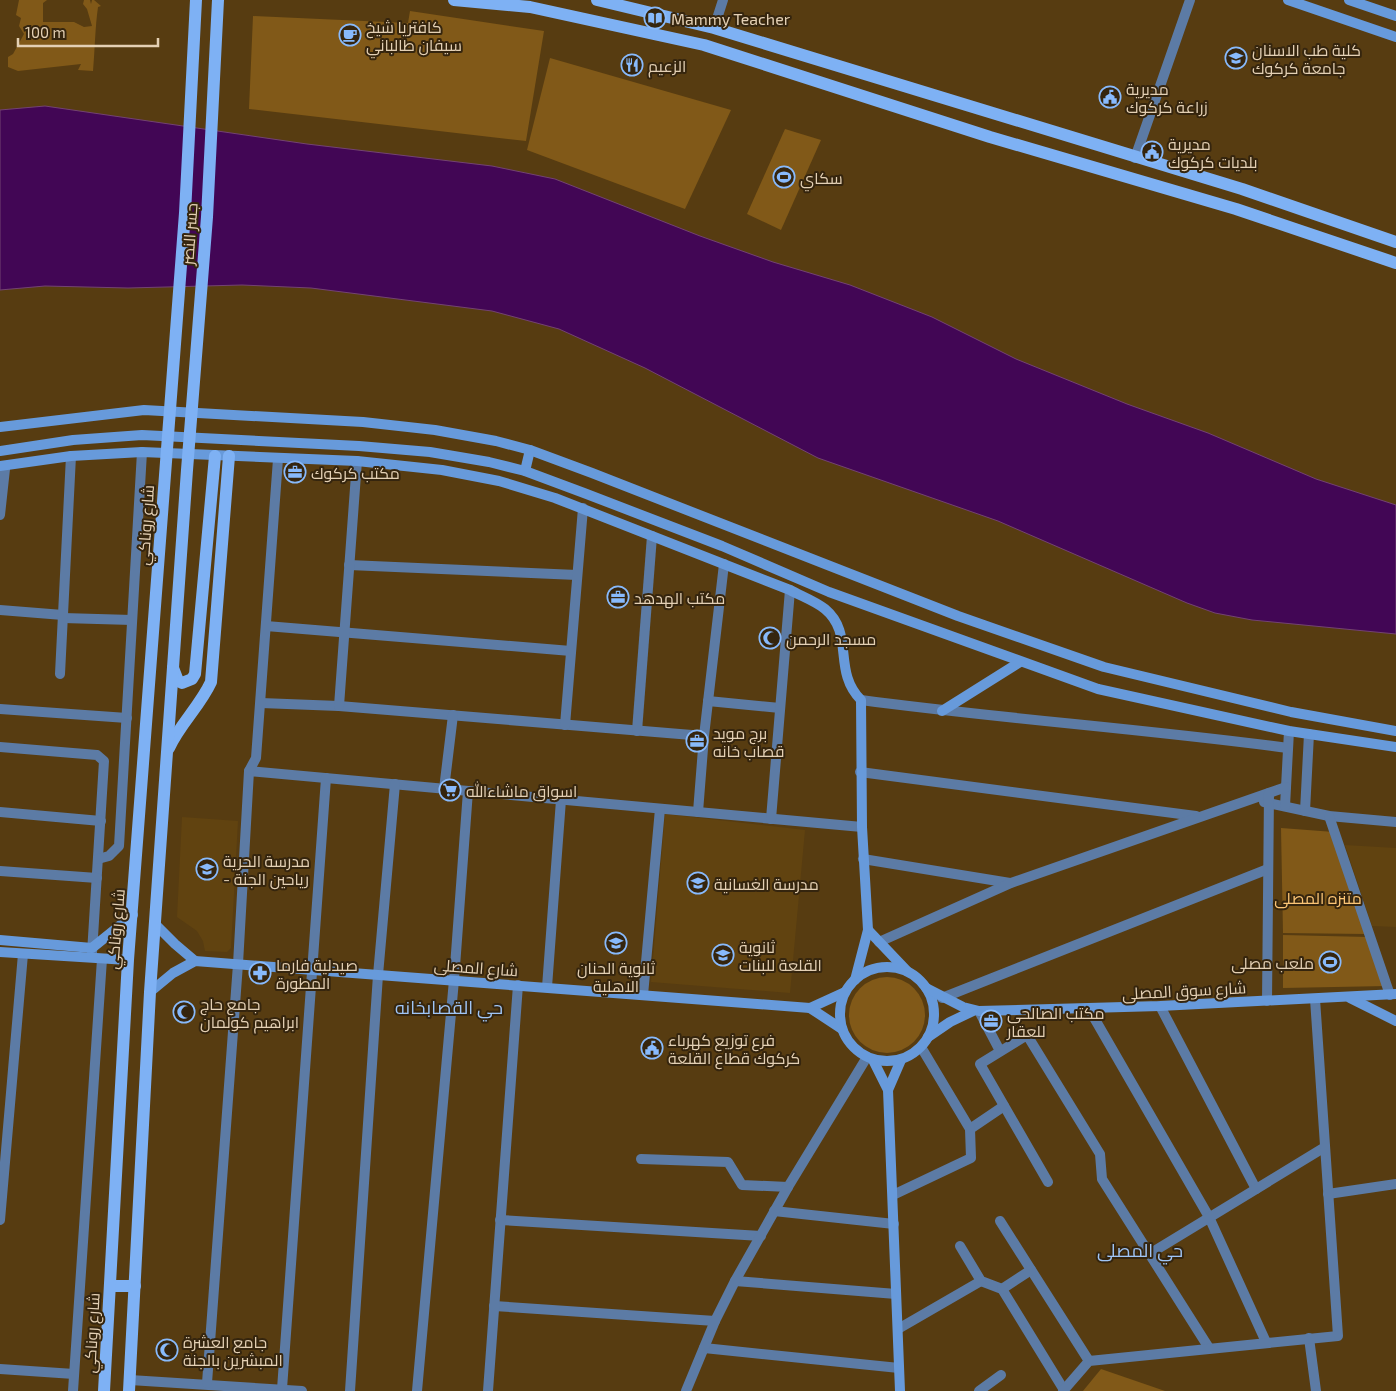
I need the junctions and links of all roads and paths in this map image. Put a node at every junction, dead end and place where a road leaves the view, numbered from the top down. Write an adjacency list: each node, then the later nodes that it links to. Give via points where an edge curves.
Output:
1 (196, 0): 33 (main road, جسر النصر, via 185,213)
2 (218, 0): 49 (main road, جسر النصر, via 207,218)
3 (454, 0): 15 (main road, via 530,7 704,45 990,137)
4 (597, 0): 10 (main road)
5 (723, 0): 10 (street)
6 (1190, 0): 12 (street)
7 (1288, 0): 11 (street)
8 (1349, 0): 9 (street)
9 (1396, 16)
10 (714, 28): 12 (main road)
11 (1396, 38)
12 (1135, 158): 13 (main road)
13 (1291, 206): 14 (main road); 15 (main road)
14 (1323, 217): 16 (main road); 17 (main road)
15 (1286, 225): 16 (main road)
16 (1316, 236): 18 (main road)
17 (1396, 242)
18 (1396, 263)
19 (0, 427): 22 (street, via 144,410 214,413 363,422 434,430)
20 (338, 445): 21 (street, via 142,435); 29 (street); 34 (street, via 430,452)
21 (33, 446): 23 (street); 30 (street)
22 (530, 450): 34 (street); 63 (street, via 958,616 1076,658 1291,712)
23 (0, 452)
24 (142, 452): 25 (street); 26 (street); 44 (street)
25 (71, 456): 30 (street); 43 (street)
26 (215, 456): 27 (street); 49 (main road, via 195,674 182,683)
27 (228, 456): 28 (street); 69 (main road, via 210,682)
28 (278, 459): 29 (street); 45 (street)
29 (301, 459): 31 (street)
30 (36, 460): 32 (street)
31 (357, 461): 35 (street, via 471,475 528,489); 39 (street)
32 (4, 468): 36 (street)
33 (165, 470): 96 (main road, شارع روناكي)
34 (525, 471): 48 (street, via 714,543 829,592)
35 (583, 508): 37 (street); 40 (street)
36 (0, 515)
37 (652, 536): 38 (street); 61 (street)
38 (724, 564): 41 (street); 52 (street)
39 (349, 565): 40 (street); 46 (street)
40 (577, 575): 47 (street)
41 (790, 590): 51 (street, via 818,604 832,616 841,633 846,678); 55 (street)
42 (0, 610): 43 (street)
43 (63, 616): 44 (street); 50 (street)
44 (132, 620): 59 (street)
45 (266, 626): 46 (street); 53 (street)
46 (344, 632): 47 (street); 54 (street)
47 (571, 651): 60 (street)
48 (1020, 662): 57 (street); 62 (street, via 1098,689)
49 (172, 668): 69 (main road)
50 (60, 674)
51 (861, 700): 57 (street); 71 (street)
52 (708, 701): 55 (street); 65 (street)
53 (261, 702): 54 (street); 70 (street, via 256,758)
54 (339, 706): 58 (street)
55 (780, 708): 86 (street)
56 (0, 709): 59 (street)
57 (942, 711): 68 (street)
58 (453, 715): 60 (street); 75 (street)
59 (127, 718): 91 (street, via 119,846 109,856)
60 (564, 725): 61 (street)
61 (637, 731): 65 (street)
62 (1289, 731): 64 (street); 68 (street)
63 (1396, 732): 67 (street)
64 (1309, 734): 67 (street); 81 (street)
65 (704, 736): 83 (street)
66 (0, 747): 87 (street, via 102,758)
67 (1395, 747)
68 (1288, 748): 74 (street)
69 (166, 752): 97 (main road)
70 (248, 771): 72 (street); 106 (street)
71 (860, 772): 85 (street); 89 (street)
72 (326, 778): 73 (street); 107 (street)
73 (395, 784): 75 (street); 109 (street)
74 (1286, 787): 77 (street); 79 (street)
75 (444, 789): 76 (street)
76 (468, 791): 78 (street); 110 (street)
77 (1269, 798): 79 (street); 85 (street, via 1251,799); 92 (street)
78 (561, 800): 80 (street); 113 (street)
79 (1285, 806): 81 (street)
80 (660, 809): 83 (street); 118 (street)
81 (1305, 811): 84 (street)
82 (0, 812): 87 (street)
83 (698, 812): 86 (street)
84 (1329, 816): 88 (street); 117 (street)
85 (1200, 817): 95 (street)
86 (771, 819): 89 (street)
87 (100, 821): 91 (street)
88 (1396, 822)
89 (862, 827): 90 (street)
90 (863, 859): 95 (street); 98 (street)
91 (98, 860): 94 (street)
92 (1268, 869): 119 (street); 122 (street)
93 (0, 871): 94 (street)
94 (97, 878): 103 (street)
95 (1011, 883): 100 (street)
96 (132, 915): 103 (street); 104 (main road, شارع روناكي)
97 (154, 923): 105 (street); 115 (main road)
98 (868, 930): 100 (street); 111 (street)
99 (0, 940): 103 (street)
100 (880, 942): 108 (street)
101 (0, 952): 102 (street)
102 (22, 954): 103 (street); 147 (street)
103 (96, 955): 104 (street); 171 (street)
104 (128, 960): 157 (main road, شارع روناكي)
105 (195, 961): 106 (street, شارع المصلى); 115 (street, via 173,973)
106 (238, 964): 107 (street, شارع المصلى); 173 (street)
107 (312, 969): 109 (street, شارع المصلى); 175 (street)
108 (909, 973): 111 (street, via 881,968); 114 (street)
109 (378, 974): 110 (street, شارع المصلى); 180 (street)
110 (454, 980): 112 (street, شارع المصلى); 181 (street)
111 (855, 980): 116 (street)
112 (518, 985): 113 (street, شارع المصلى); 148 (street)
113 (547, 987): 118 (street, شارع المصلى)
114 (926, 988): 119 (street, شارع سوق المصلى); 129 (street, via 933,1004 933,1021)
115 (150, 992): 158 (main road)
116 (845, 992): 124 (street, شارع المصلى); 128 (street, via 840,1010)
117 (1393, 994): 120 (street, شارع سوق المصلى)
118 (643, 995): 124 (street, شارع المصلى)
119 (942, 998): 126 (street, شارع سوق المصلى)
120 (1349, 998): 121 (street, شارع سوق المصلى); 127 (street)
121 (1315, 999): 122 (street, شارع سوق المصلى); 137 (street)
122 (1267, 1001): 123 (street, شارع سوق المصلى)
123 (1160, 1006): 125 (street, شارع سوق المصلى); 142 (street)
124 (810, 1008): 128 (street, شارع المصلى)
125 (1089, 1009): 126 (street, شارع سوق المصلى); 146 (street)
126 (976, 1011): 129 (street, شارع سوق المصلى, via 950,1022); 131 (street)
127 (1396, 1021)
128 (842, 1029): 132 (street, via 852,1045)
129 (928, 1037): 130 (street)
130 (921, 1047): 133 (street); 136 (street)
131 (1000, 1051): 135 (street, via 980,1064); 153 (street, via 1027,1035 1100,1154 1102,1179)
132 (870, 1058): 133 (street, via 887,1062); 134 (street); 141 (street)
133 (901, 1060): 134 (street)
134 (888, 1090): 144 (street)
135 (1004, 1106): 136 (street); 139 (street)
136 (970, 1129): 144 (street, via 971,1158)
137 (1325, 1146): 142 (street); 143 (street)
138 (641, 1159): 141 (street, via 728,1162 742,1185)
139 (1048, 1182)
140 (1396, 1184): 143 (street)
141 (788, 1187): 145 (street)
142 (1256, 1189): 146 (street)
143 (1328, 1194): 164 (street, via 1338,1336)
144 (893, 1195): 150 (street)
145 (774, 1211): 150 (street); 151 (street)
146 (1209, 1217): 153 (street); 165 (street)
147 (0, 1220)
148 (500, 1220): 151 (street); 161 (street)
149 (1000, 1221): 154 (street)
150 (894, 1224): 160 (street)
151 (761, 1236): 156 (street)
152 (960, 1246): 155 (street)
153 (1151, 1253): 167 (street)
154 (1032, 1270): 159 (street); 168 (street)
155 (981, 1280): 159 (street); 163 (street)
156 (735, 1281): 160 (street); 162 (street)
157 (110, 1286): 158 (main road); 178 (main road, شارع روناكي)
158 (135, 1286): 174 (main road)
159 (1002, 1289): 176 (street)
160 (896, 1294): 163 (street)
161 (494, 1306): 162 (street); 182 (street)
162 (715, 1321): 166 (street)
163 (898, 1328): 169 (street)
164 (1309, 1338): 165 (street); 186 (street)
165 (1266, 1342): 167 (street)
166 (704, 1348): 169 (street); 183 (street)
167 (1209, 1348): 168 (street)
168 (1089, 1361): 176 (street)
169 (899, 1368): 184 (street)
170 (0, 1369): 171 (street)
171 (74, 1374): 177 (street)
172 (1002, 1375): 185 (street)
173 (208, 1384): 174 (street); 175 (street)
174 (129, 1385)
175 (282, 1389): 179 (street)
176 (1064, 1390)
177 (73, 1391)
178 (104, 1391)
179 (302, 1391)
180 (350, 1391)
181 (417, 1391)
182 (488, 1391)
183 (686, 1391)
184 (900, 1391)
185 (979, 1391)
186 (1316, 1391)

